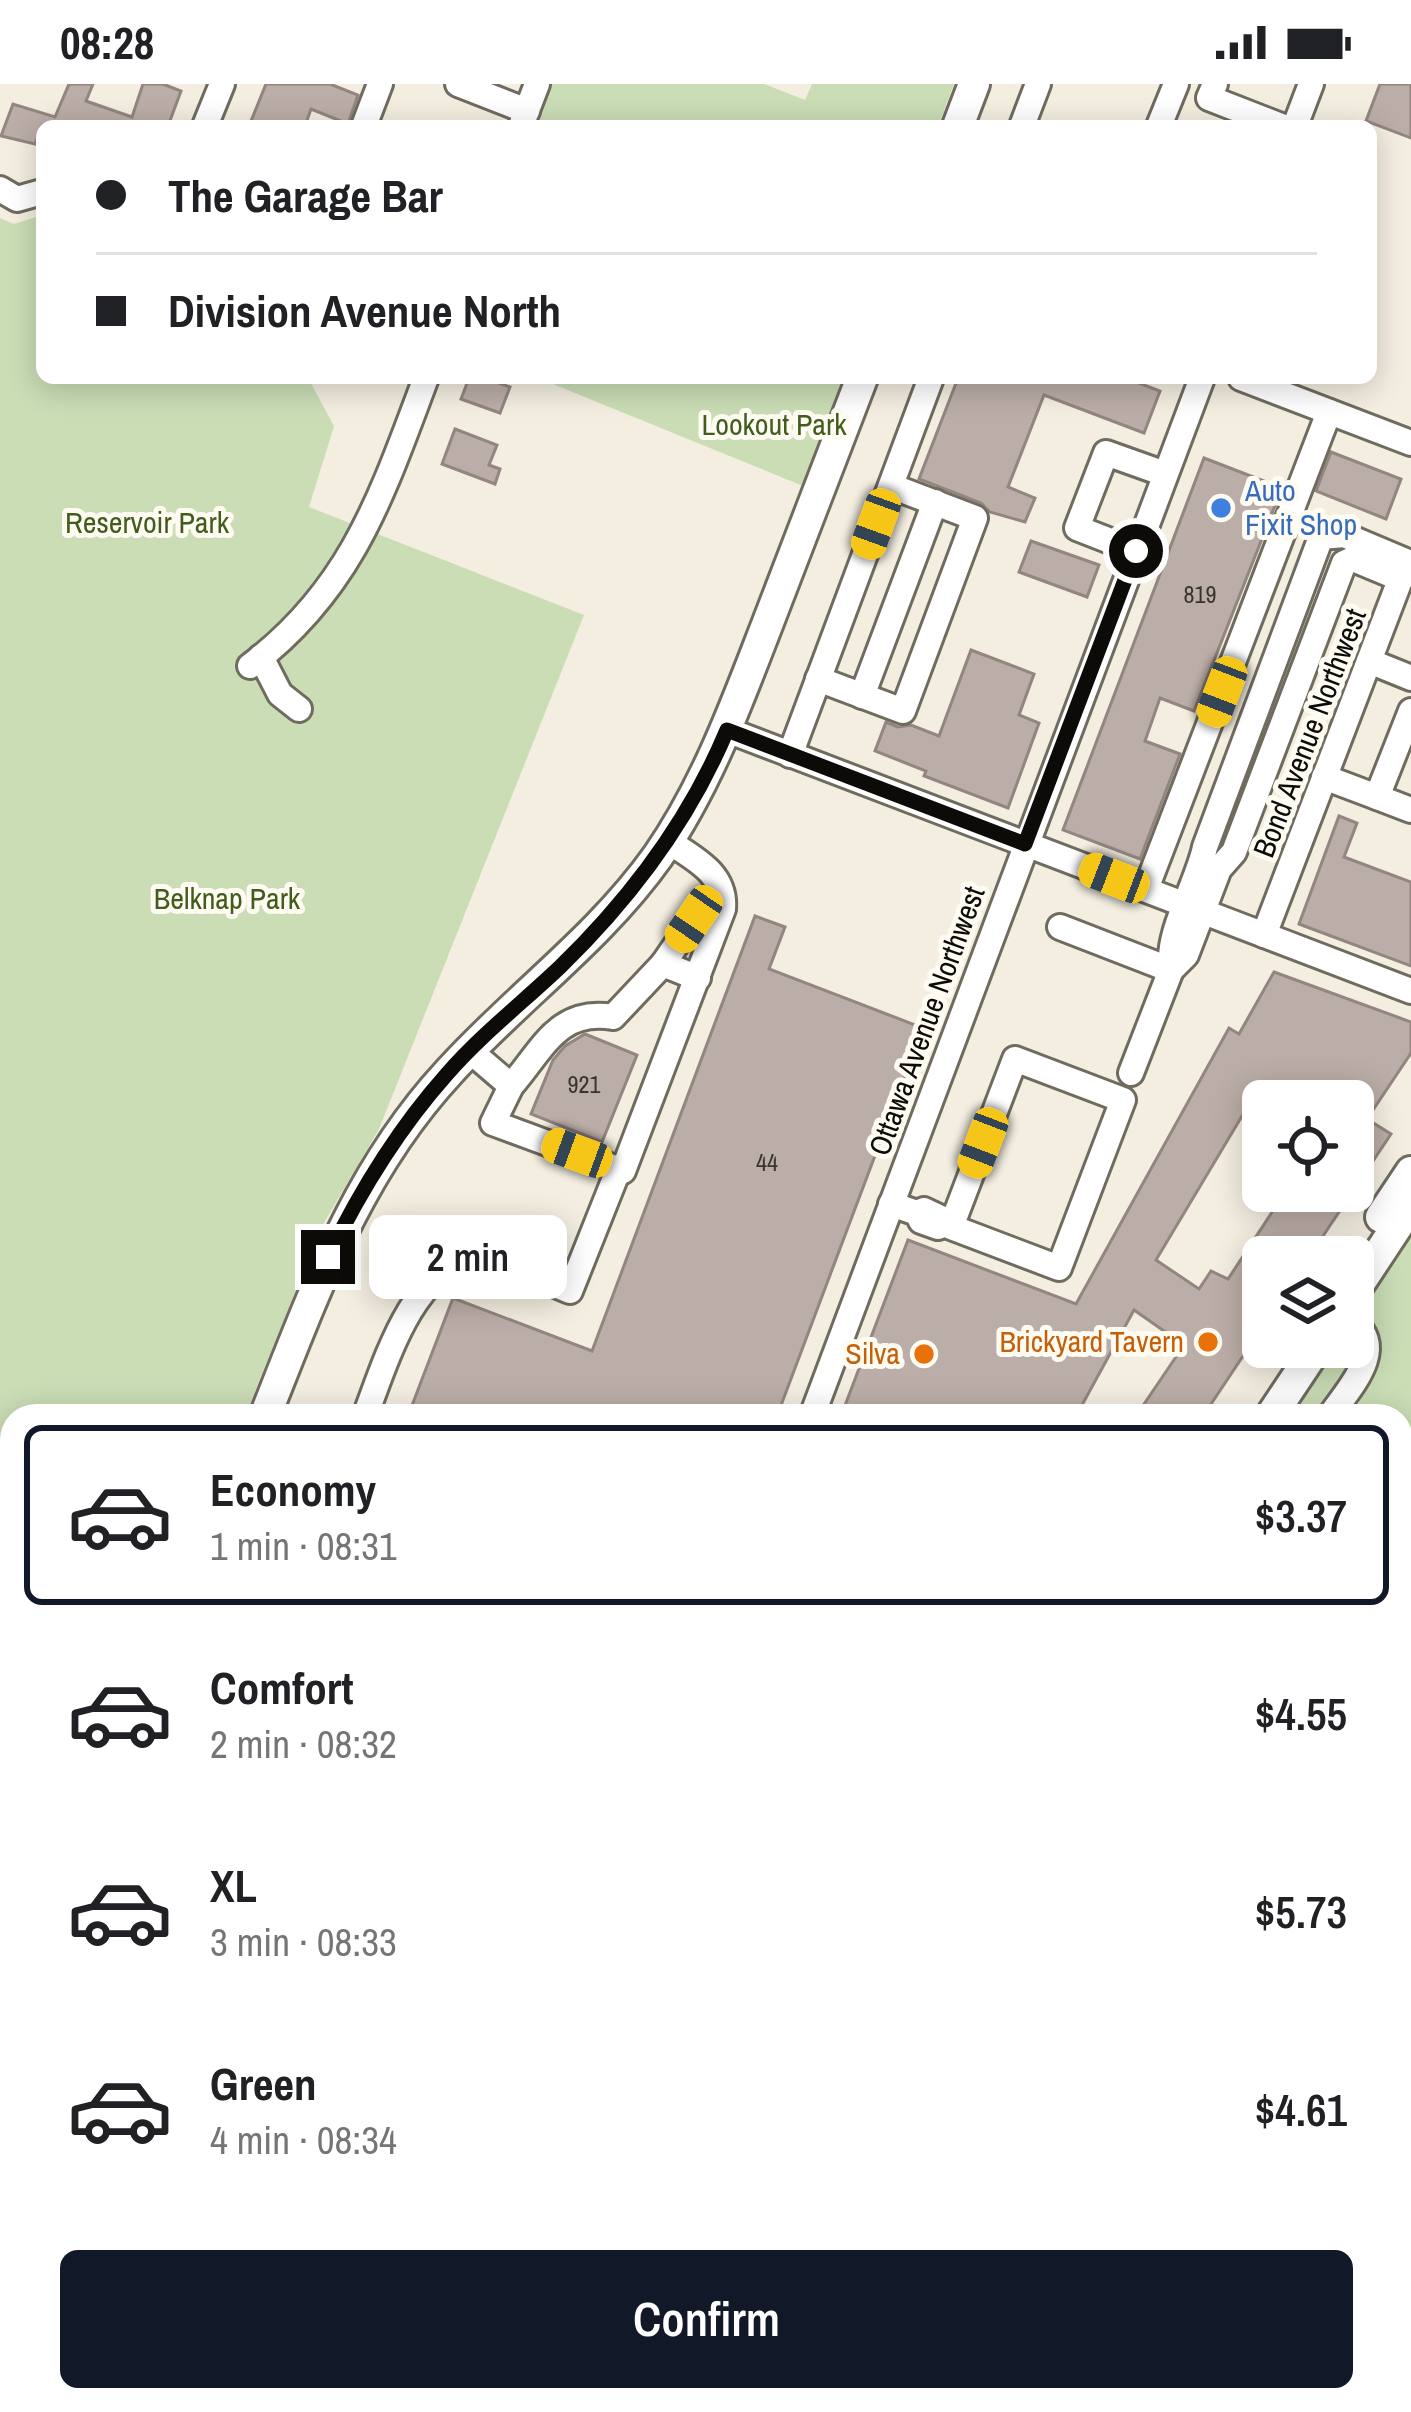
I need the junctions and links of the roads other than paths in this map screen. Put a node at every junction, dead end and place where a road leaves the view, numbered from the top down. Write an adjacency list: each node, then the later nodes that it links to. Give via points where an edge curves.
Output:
1 (222, 84): 11 (street)
2 (380, 84): 12 (street)
3 (458, 84): 10 (street)
4 (537, 84): 10 (street)
5 (974, 84): 13 (main road)
6 (1038, 84): 14 (street)
7 (1176, 84): 15 (street)
8 (1215, 84): 16 (street, via 1209,98)
9 (1311, 84): 17 (street)
10 (524, 118)
11 (207, 120)
12 (366, 120)
13 (960, 120)
14 (1024, 120)
15 (1161, 120)
16 (1266, 120)
17 (1297, 120)
18 (424, 384): 34 (street, via 350,559 324,596 255,661)
19 (860, 384): 36 (main road)
20 (929, 384): 26 (street)
21 (1200, 384): 25 (street, Ottawa Avenue Northwest)
22 (1257, 384): 23 (street)
23 (1329, 412): 24 (street); 43 (street)
24 (1411, 443)
25 (1165, 474): 28 (street, Ottawa Avenue Northwest); 28 (street, via 1106,453 1077,528)
26 (891, 486): 27 (street); 32 (street)
27 (935, 502): 33 (street); 33 (street, via 975,518 903,711)
28 (1136, 551): 42 (street, Ottawa Avenue Northwest)
29 (1406, 564): 30 (street, Bond Avenue Northwest); 44 (street, via 1344,535 1321,537 1205,847)
30 (1369, 662): 31 (street); 38 (street, Bond Avenue Northwest)
31 (1411, 678)
32 (818, 680): 33 (street); 37 (street)
33 (862, 696)
34 (298, 709)
35 (1411, 711): 39 (street)
36 (727, 730): 37 (street); 41 (main road)
37 (790, 755): 42 (street)
38 (1324, 777): 39 (street); 47 (street, Bond Avenue Northwest)
39 (1377, 797): 40 (street)
40 (1410, 808)
41 (668, 841): 50 (street, via 712,872 724,896); 52 (main road, via 593,934)
42 (1025, 844): 43 (street); 57 (street, Ottawa Avenue Northwest)
43 (1146, 890): 44 (street)
44 (1195, 909): 47 (street); 49 (street, via 1170,950)
45 (694, 919): 48 (street)
46 (1060, 927): 49 (street)
47 (1264, 934): 51 (street)
48 (663, 964): 50 (street); 54 (street, via 613,1017 560,1025)
49 (1172, 968): 53 (street)
50 (698, 978): 55 (street)
51 (1411, 991)
52 (469, 1050): 54 (street); 65 (main road, via 358,1196)
53 (1131, 1073)
54 (511, 1086): 55 (street, via 494,1123)
55 (619, 1168): 66 (street, via 570,1291 500,1264 454,1267 405,1316)
56 (1411, 1172): 58 (main road)
57 (891, 1204): 59 (street); 67 (street, Ottawa Avenue Northwest)
58 (1402, 1207): 60 (main road); 61 (main road)
59 (948, 1225): 59 (street, via 1059,1268 1123,1100 1015,1059)
60 (1374, 1237)
61 (1374, 1256)
62 (1281, 1368): 68 (main road)
63 (1303, 1368): 69 (main road)
64 (1359, 1368): 70 (street)
65 (271, 1404)
66 (370, 1404)
67 (816, 1404)
68 (1258, 1404)
69 (1278, 1404)
70 (1337, 1404)

